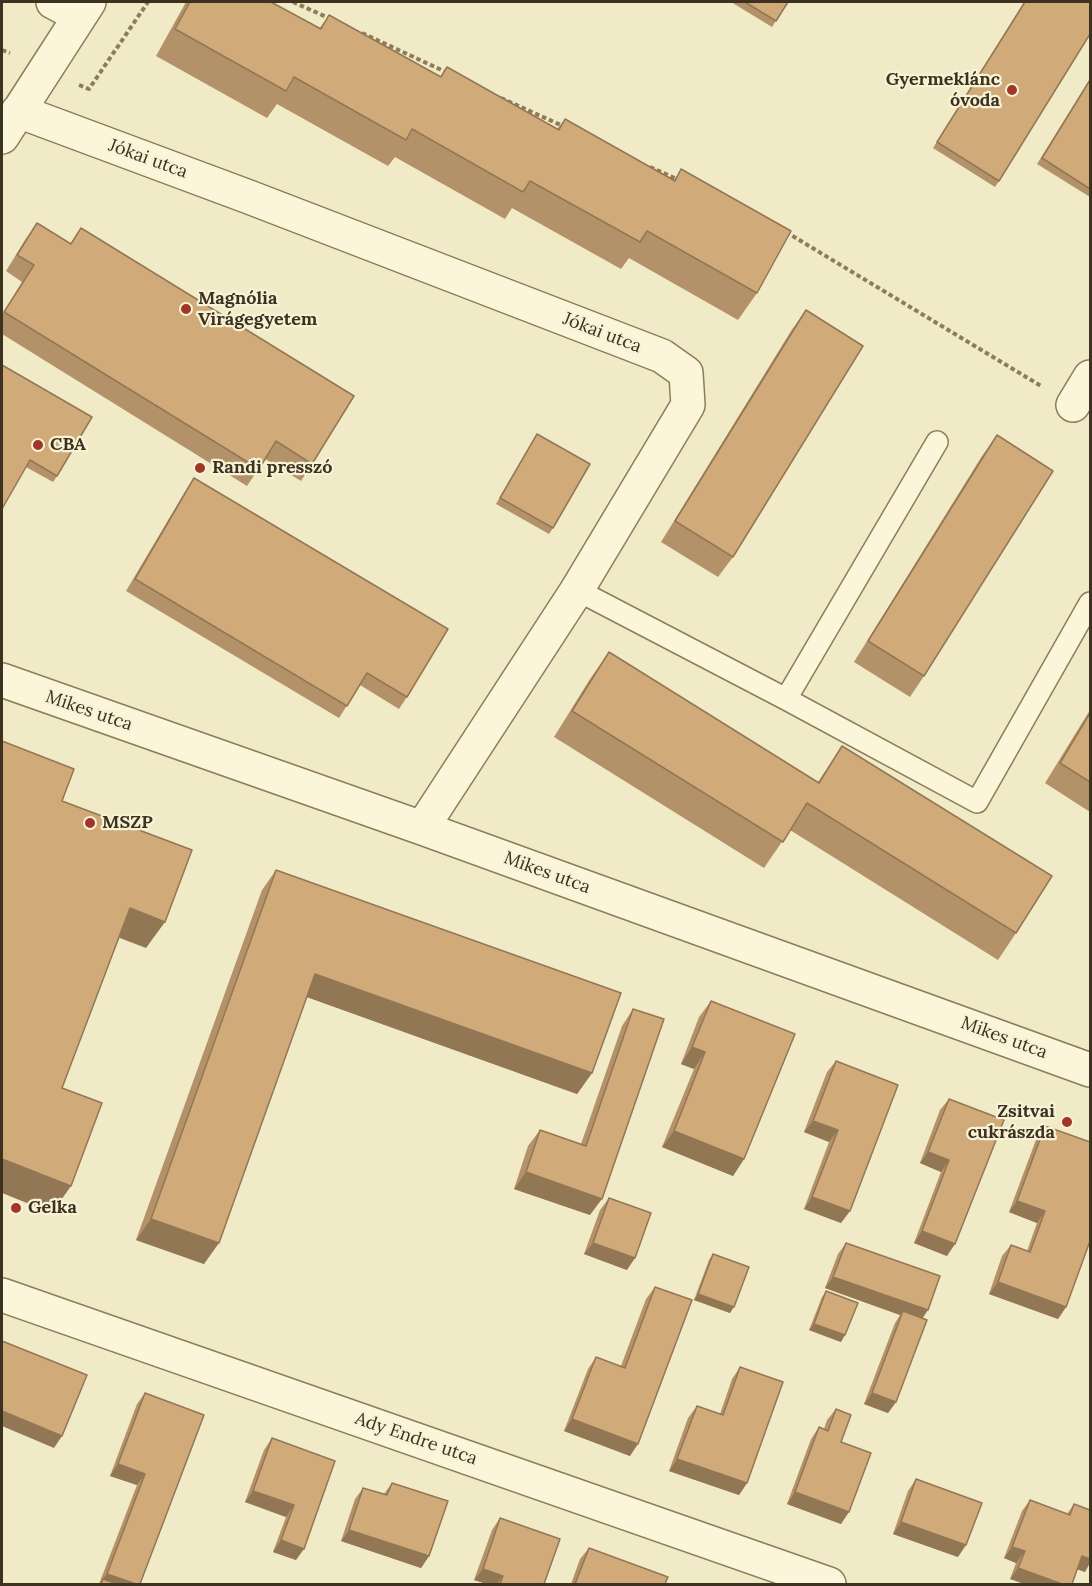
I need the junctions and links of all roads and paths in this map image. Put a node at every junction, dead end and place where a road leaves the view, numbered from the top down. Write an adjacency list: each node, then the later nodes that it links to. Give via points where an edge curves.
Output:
1 (293, 2): 3 (path)
2 (73, 6): 7 (street)
3 (337, 22)
4 (358, 32): 5 (path)
5 (456, 77)
6 (500, 97): 8 (path)
7 (10, 124): 15 (street, Jókai utca, via 260,201 662,356 686,374 688,405)
8 (565, 128)
9 (641, 163): 10 (path)
10 (685, 183)
11 (782, 230): 13 (path)
12 (1090, 377): 13 (street)
13 (1073, 405)
14 (937, 442): 18 (lane)
15 (577, 590): 18 (lane); 19 (street, Jókai utca)
16 (1090, 603): 18 (lane, via 977,802)
17 (2, 680): 19 (street, Mikes utca)
18 (786, 699)
19 (422, 828): 20 (street, Mikes utca)
20 (1090, 1070)
21 (2, 1295): 22 (street, Ady Endre utca)
22 (829, 1584)

